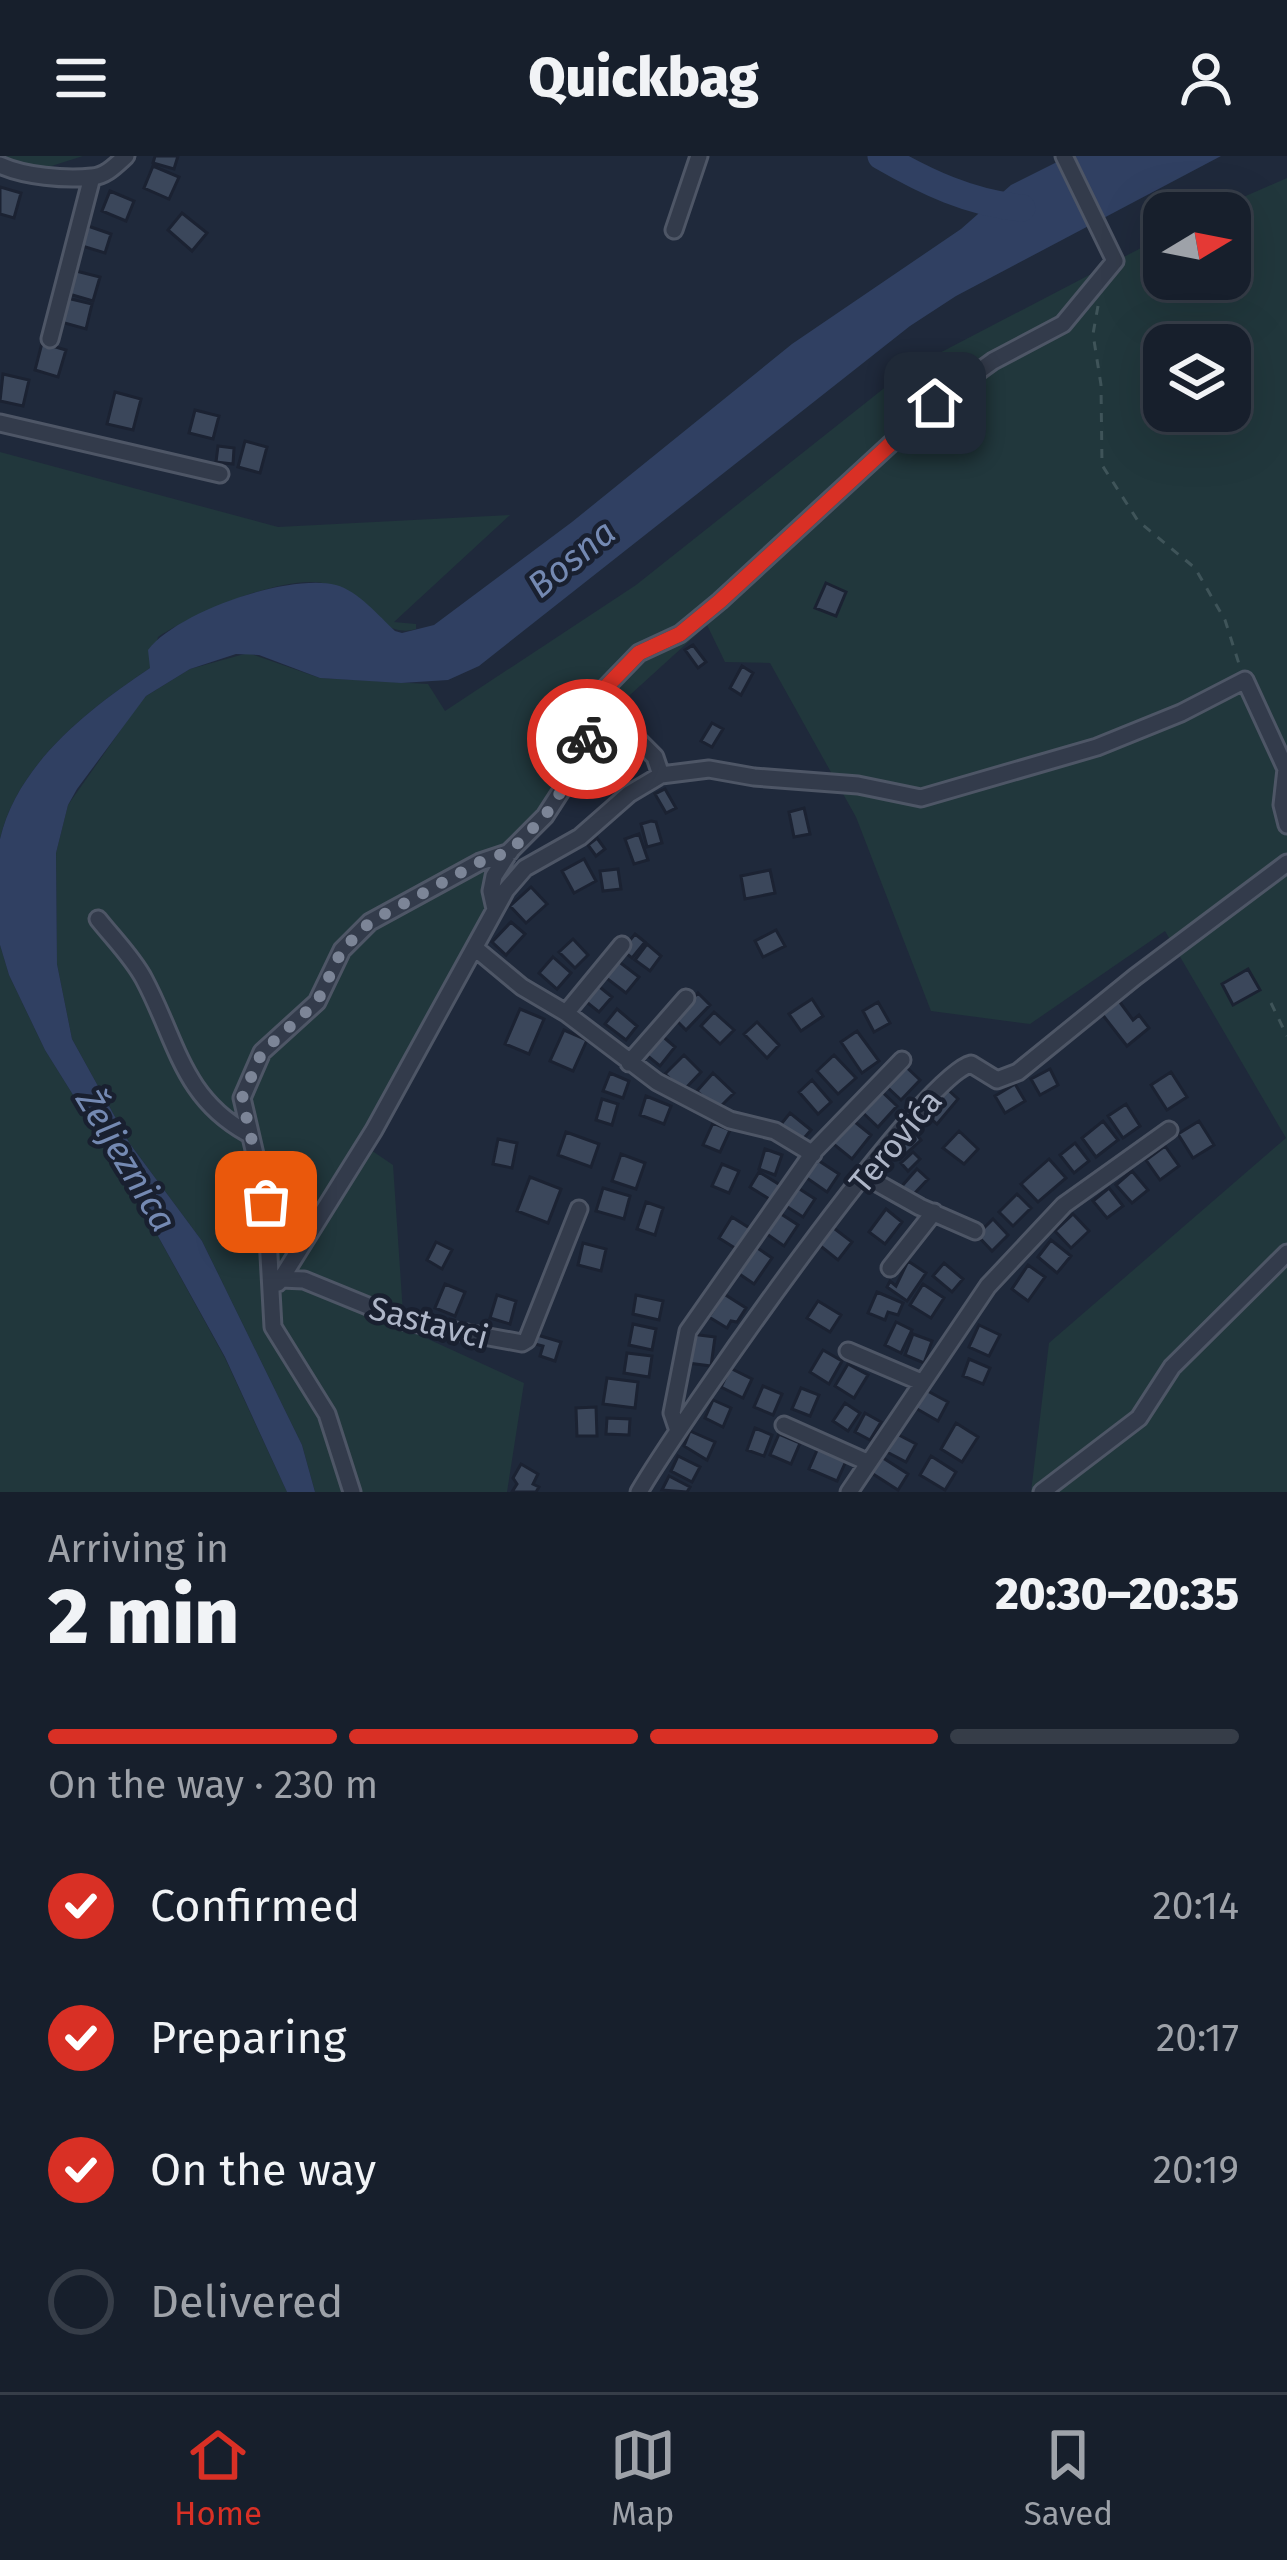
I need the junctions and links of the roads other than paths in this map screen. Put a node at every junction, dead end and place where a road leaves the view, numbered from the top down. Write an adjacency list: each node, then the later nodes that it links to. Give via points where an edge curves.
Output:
1 (126, 156): 5 (street)
2 (699, 156): 6 (street)
3 (1064, 156): 10 (street, via 1115,261 1063,324 935,403 720,601 680,634 639,653)
4 (0, 165): 5 (street)
5 (92, 177): 7 (street)
6 (674, 230)
7 (50, 339)
8 (0, 423): 9 (street)
9 (220, 474)
10 (601, 703): 11 (street, via 655,757); 13 (street, via 576,768)
11 (662, 775): 12 (street, via 709,769 921,798 1097,746 1245,680 1286,769); 15 (street, via 525,868)
12 (1287, 825)
13 (510, 851): 15 (street, via 494,876); 24 (street, via 370,922 342,950 317,1002 262,1052 242,1098)
14 (1287, 863): 26 (street, Terovića, via 1018,1072 998,1080 971,1064 953,1072)
15 (495, 909): 18 (street)
16 (98, 919): 24 (street, via 142,974 199,1097)
17 (622, 945): 20 (street)
18 (475, 948): 20 (street); 32 (street)
19 (686, 998): 22 (street)
20 (566, 1013): 22 (street)
21 (902, 1060): 25 (street, Terovića)
22 (629, 1063): 25 (street, via 716,1114 769,1128)
23 (1169, 1130): 34 (street, via 1064,1205 988,1286)
24 (247, 1133): 32 (street)
25 (813, 1154): 36 (street, Terovića, via 688,1331 672,1413)
26 (863, 1175): 28 (street); 36 (street, Terovića)
27 (580, 1209): 32 (street, Sastavci, via 522,1343 407,1322 304,1280)
28 (934, 1212): 29 (street); 31 (street)
29 (975, 1231)
30 (1287, 1253): 41 (street, via 1172,1367 1138,1418)
31 (890, 1268)
32 (277, 1285): 38 (street, via 273,1327 327,1414)
33 (848, 1351): 34 (street)
34 (921, 1382): 37 (street)
35 (784, 1425): 37 (street)
36 (677, 1428): 39 (street, Terovića)
37 (867, 1462): 40 (street)
38 (352, 1492)
39 (640, 1492)
40 (850, 1492)
41 (1042, 1492)

